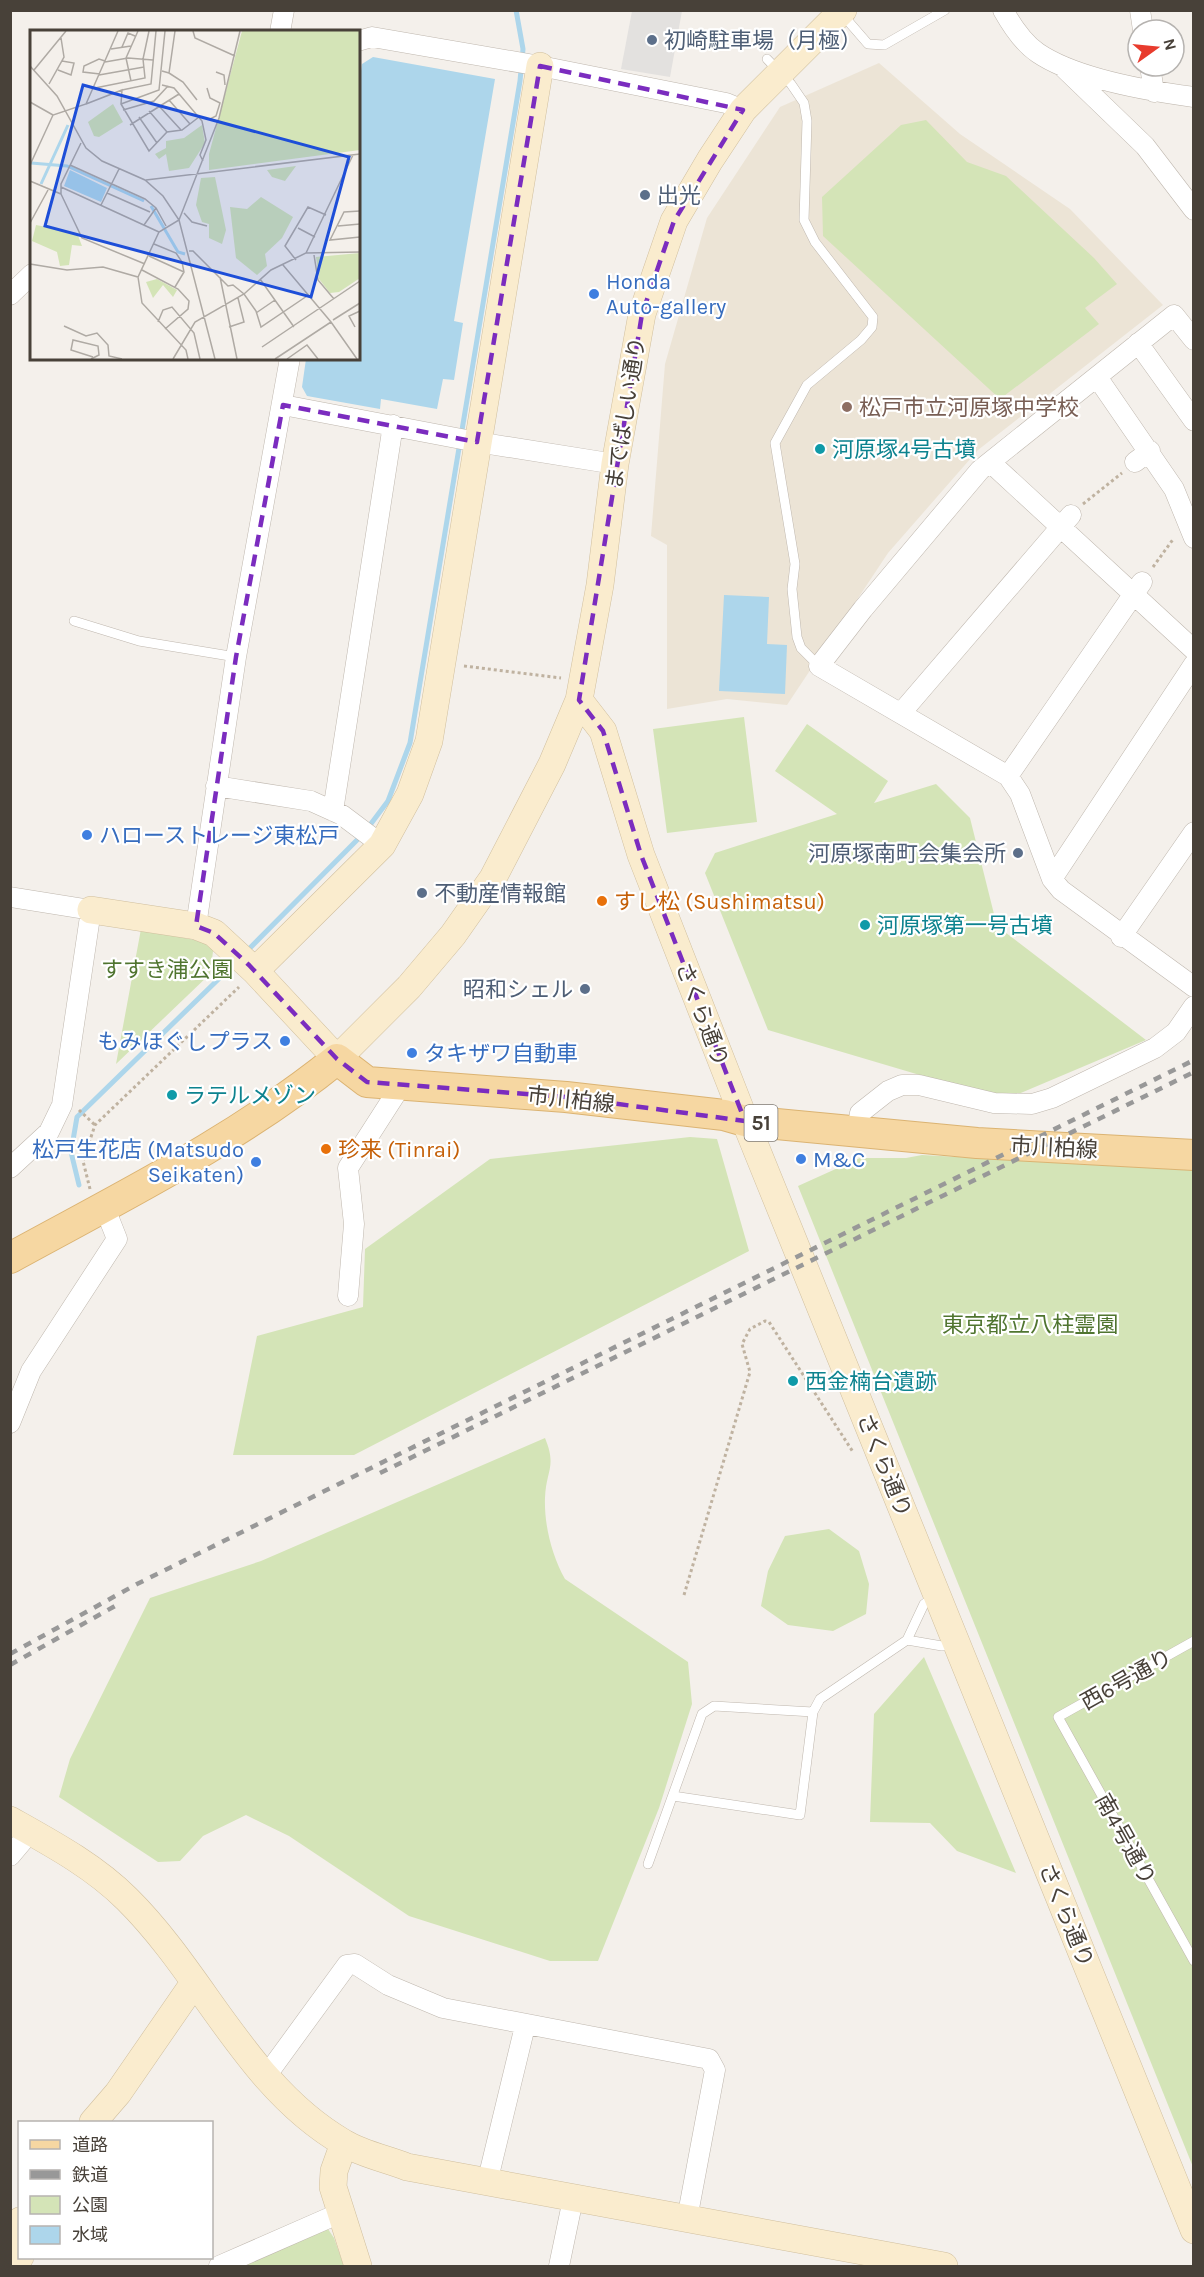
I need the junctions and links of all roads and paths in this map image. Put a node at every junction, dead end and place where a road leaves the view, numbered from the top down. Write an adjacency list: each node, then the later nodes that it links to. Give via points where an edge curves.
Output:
1 (284, 10): 5 (street)
2 (945, 10): 4 (lane, via 884,45 868,44 850,27)
3 (1003, 10): 9 (street, via 1015,31 1037,53)
4 (841, 11): 8 (street, までばしい通り)
5 (280, 30)
6 (360, 40): 7 (street, via 372,37)
7 (536, 65): 13 (street, via 726,103); 24 (street)
8 (773, 66): 13 (street, までばしい通り); 36 (lane, via 804,103 804,220 815,242 873,317 872,327 861,340 807,385 775,442 795,564 792,589 797,637 801,648)
9 (1063, 67): 11 (street); 14 (street, via 1145,146)
10 (1152, 78): 11 (street)
11 (1154, 92): 12 (street)
12 (1194, 97)
13 (743, 110): 27 (street, までばしい通り, via 674,221 642,314)
14 (1194, 210)
15 (30, 276): 16 (street)
16 (10, 295)
17 (1194, 340): 18 (street, via 1174,315)
18 (1138, 343): 20 (street); 22 (street)
19 (290, 360): 21 (street)
20 (1097, 377): 25 (street); 26 (street)
21 (283, 405): 23 (street); 33 (street)
22 (1194, 421)
23 (393, 425): 24 (street); 41 (street)
24 (465, 440): 27 (street); 34 (street)
25 (1143, 456): 28 (path); 29 (street, via 1174,489)
26 (990, 462): 28 (street); 36 (street)
27 (615, 465): 37 (street, までばしい通り, via 600,585)
28 (1065, 520): 30 (street); 38 (street)
29 (1187, 531): 30 (path)
30 (1137, 589): 32 (street); 39 (street)
31 (74, 621): 33 (lane, via 139,641)
32 (1194, 650)
33 (236, 657): 40 (street)
34 (441, 663): 37 (path); 43 (street, via 429,741 410,794)
35 (1194, 664): 44 (street)
36 (819, 666): 38 (street)
37 (581, 690): 52 (street, までばしい通り, via 552,764 493,878 453,936); 54 (street, さくら通り, via 603,731 641,855)
38 (901, 713): 39 (street)
39 (1008, 776): 44 (street, via 1020,794)
40 (216, 786): 41 (street, via 311,801); 47 (street)
41 (333, 811): 43 (street)
42 (1194, 832): 48 (street)
43 (370, 836): 49 (street)
44 (1052, 879): 48 (street)
45 (10, 897): 46 (street)
46 (91, 910): 47 (street); 57 (street, via 62,1105 49,1132)
47 (196, 926): 49 (street, via 214,933)
48 (1121, 937): 50 (street)
49 (246, 962): 52 (street); 58 (path, via 94,1125 83,1161)
50 (1194, 987)
51 (1194, 1006): 55 (street, via 1176,1032 1155,1048 1052,1098 1032,1104 994,1103 920,1085 902,1085 860,1113)
52 (337, 1059): 53 (main road, 市川柏線 / 51, via 367,1082); 58 (main road, via 290,1098 195,1158)
53 (402, 1084): 54 (main road, 市川柏線 / 51, via 578,1099 724,1115); 60 (street, via 348,1168 354,1224)
54 (745, 1121): 55 (main road, 市川柏線 / 51); 62 (street, さくら通り)
55 (857, 1132): 56 (main road, 市川柏線 / 51)
56 (1194, 1155)
57 (10, 1168)
58 (97, 1201): 59 (main road); 61 (street, via 117,1239 30,1371)
59 (10, 1258)
60 (348, 1296)
61 (10, 1423)
62 (877, 1445): 63 (street, さくら通り); 64 (path, via 855,1454 769,1322 750,1329 742,1344 750,1372)
63 (937, 1594): 65 (lane, via 924,1604); 67 (street, さくら通り)
64 (684, 1595)
65 (907, 1640): 67 (lane, via 942,1646); 68 (lane, via 820,1699)
66 (1194, 1641): 69 (lane, 西6号通り)
67 (957, 1644): 86 (street, さくら通り)
68 (813, 1712): 70 (lane, via 714,1706 702,1714); 70 (lane, via 800,1815)
69 (1058, 1717): 74 (lane, 南4号通り)
70 (673, 1796): 73 (lane)
71 (21, 1826): 72 (street); 75 (street, via 80,1862 127,1899)
72 (10, 1856)
73 (648, 1864)
74 (1194, 1961)
75 (194, 1983): 77 (street); 78 (street)
76 (525, 2026): 77 (street, via 443,2008 388,1986 355,1964 347,1965); 82 (street); 85 (street, via 709,2059 715,2070)
77 (266, 2076): 81 (street, via 302,2111)
78 (118, 2093): 79 (street); 80 (street)
79 (94, 2121)
80 (103, 2121)
81 (344, 2143): 82 (street, via 408,2167); 84 (street, via 334,2171)
82 (487, 2183): 83 (street)
83 (573, 2199): 85 (street); 89 (street)
84 (340, 2214): 87 (street); 88 (street)
85 (687, 2218): 90 (street)
86 (1194, 2230)
87 (219, 2266)
88 (358, 2266)
89 (559, 2266)
90 (944, 2266)

